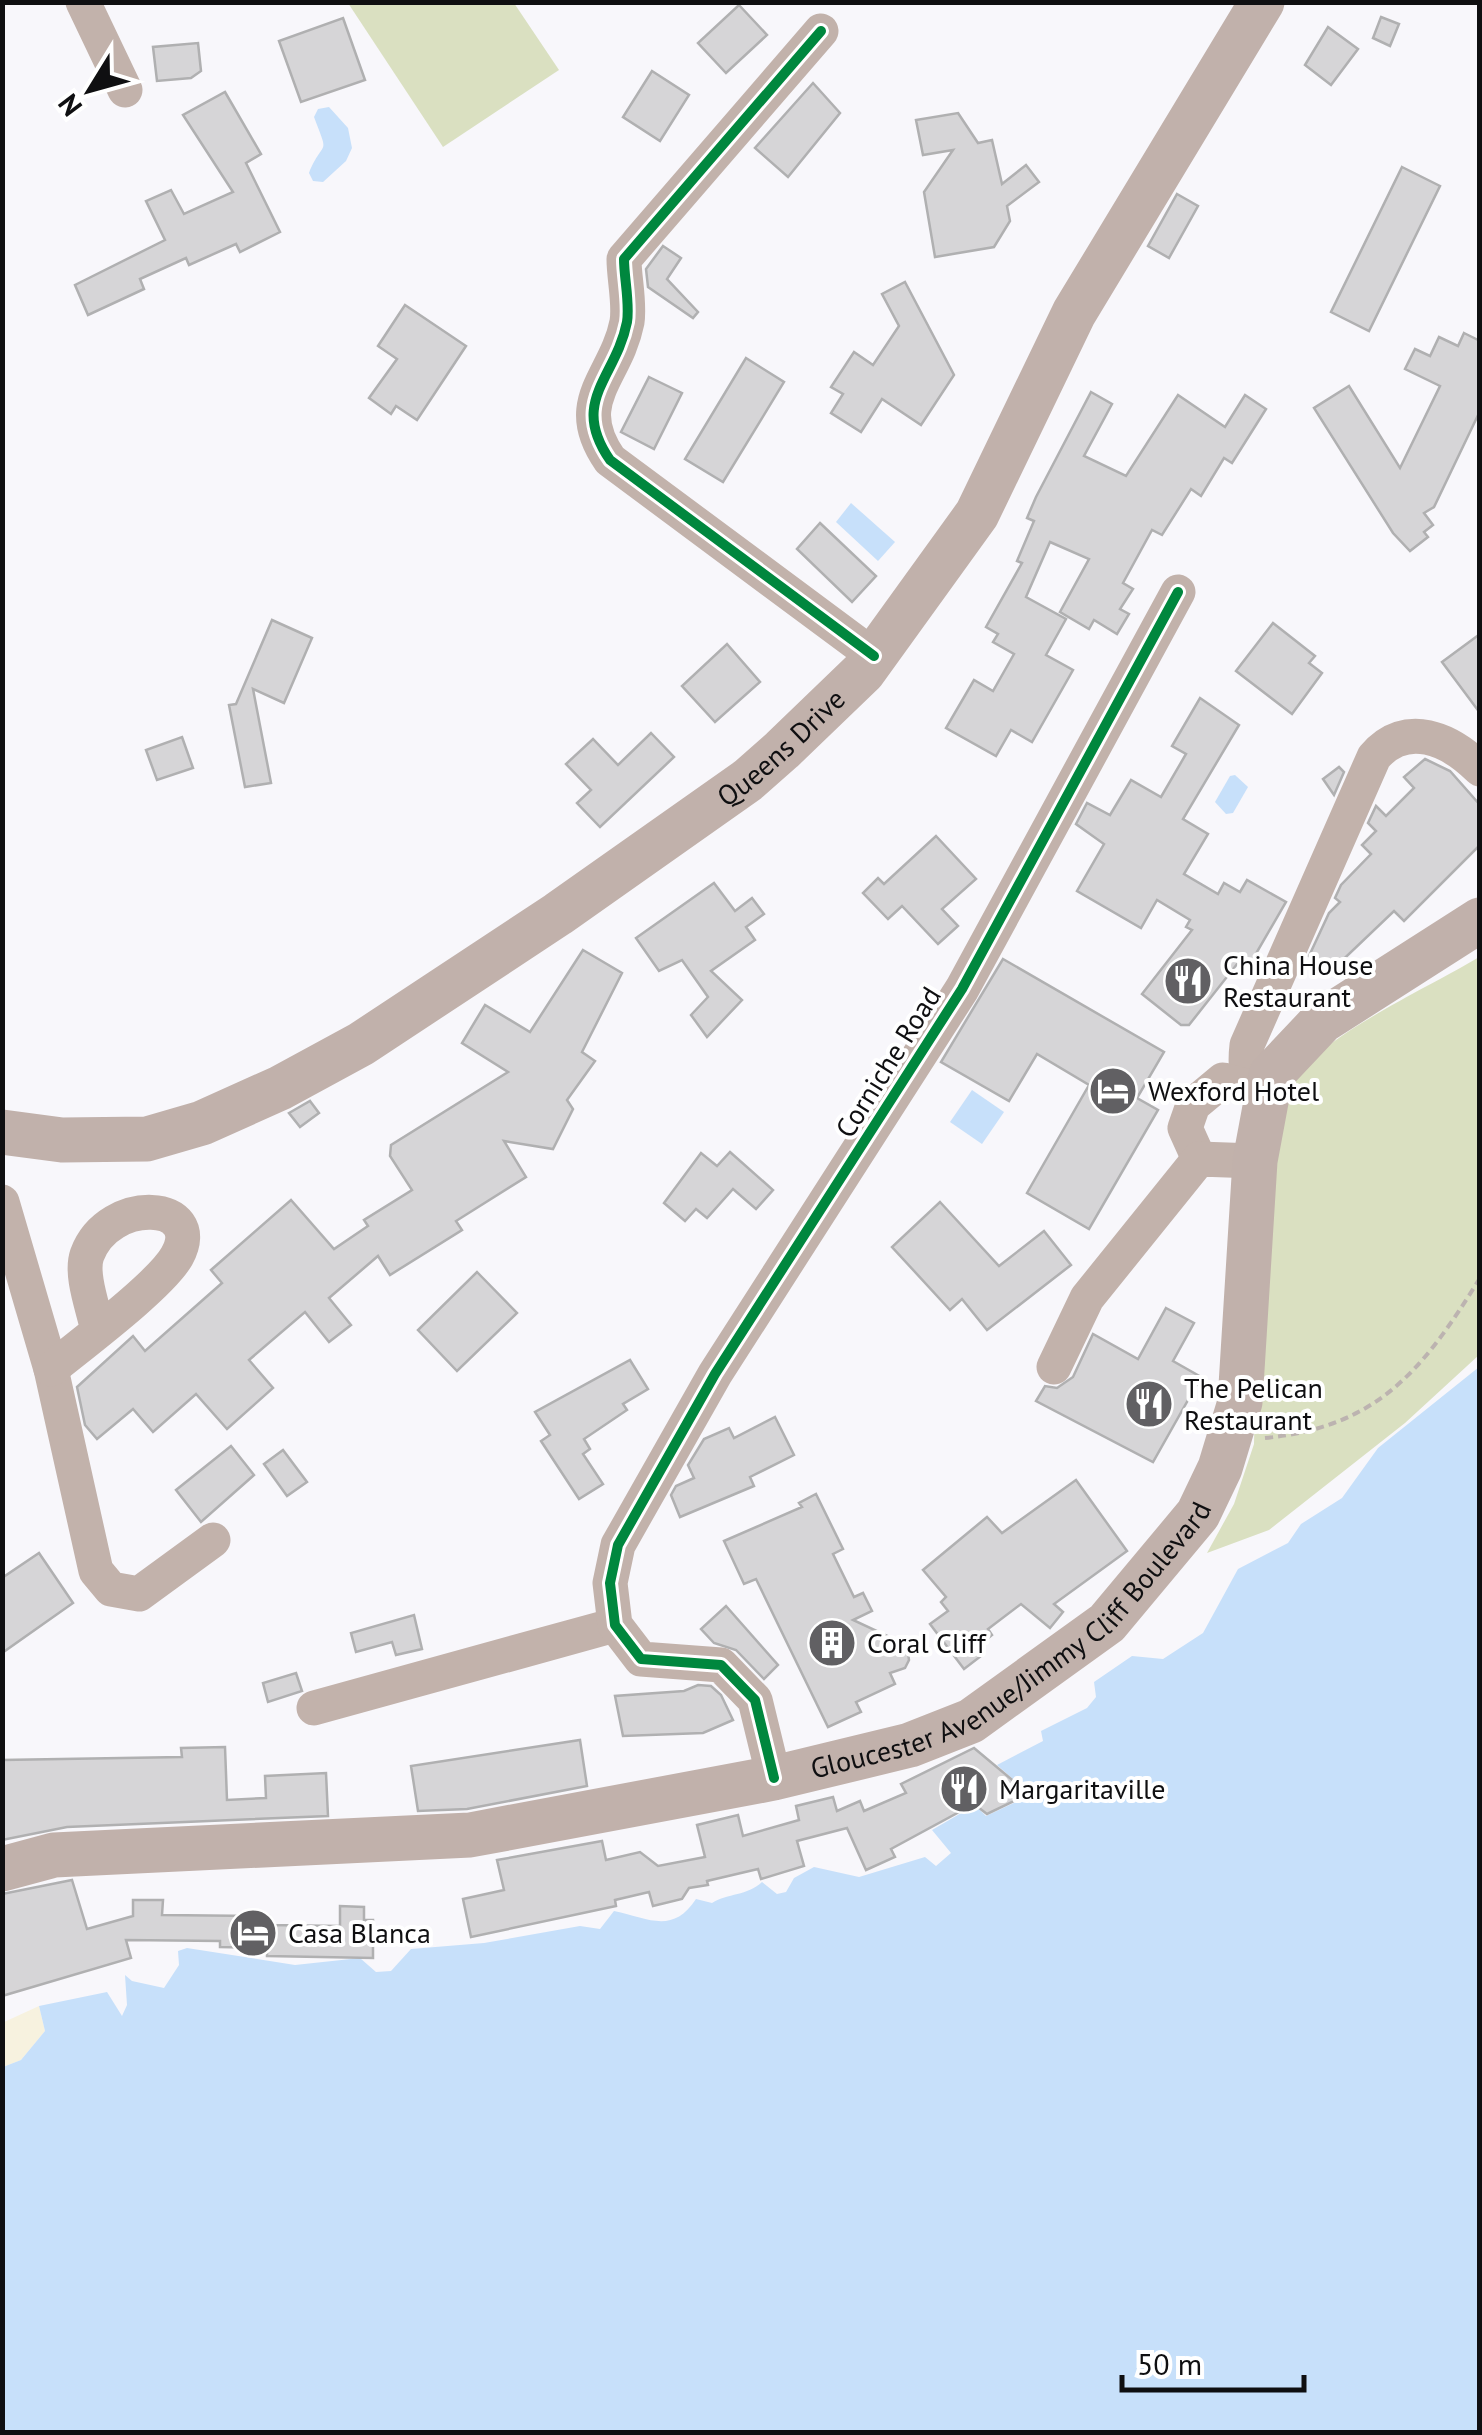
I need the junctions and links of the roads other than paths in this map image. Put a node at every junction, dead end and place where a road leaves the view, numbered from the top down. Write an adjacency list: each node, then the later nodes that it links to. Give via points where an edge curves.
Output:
1 (83, 2): 4 (street)
2 (1262, 2): 6 (main road, Queens Drive, via 1074,314 977,514)
3 (821, 31): 6 (street, via 624,259 628,319 591,405 598,442 610,460)
4 (125, 90)
5 (1178, 592): 18 (street, Corniche Road, via 962,988 715,1374 618,1545 610,1582)
6 (874, 656): 10 (main road, Queens Drive, via 748,780 558,914 327,1063 202,1123 147,1139 62,1140)
7 (1480, 769): 9 (street, via 1448,745 1420,735 1396,737 1374,756 1247,1044 1244,1068)
8 (1480, 920): 9 (main road, Gloucester Avenue/Jimmy Cliff Boulevard, via 1322,1021)
9 (1257, 1096): 11 (street, via 1222,1080 1193,1105 1185,1128); 12 (main road, Gloucester Avenue/Jimmy Cliff Boulevard)
10 (2, 1132)
11 (1199, 1159): 12 (street); 15 (street, via 1088,1298)
12 (1255, 1161): 20 (main road, Gloucester Avenue/Jimmy Cliff Boulevard, via 1244,1369 1231,1442 1198,1514 1107,1623 971,1721 910,1745)
13 (2, 1202): 16 (street)
14 (98, 1331): 16 (street)
15 (1054, 1367)
16 (51, 1369): 17 (street, via 96,1570 111,1589 138,1594)
17 (213, 1540)
18 (615, 1625): 19 (street); 20 (street, via 641,1658 721,1665 755,1700)
19 (314, 1708)
20 (774, 1778): 21 (main road, Gloucester Avenue/Jimmy Cliff Boulevard, via 470,1835 54,1855)
21 (2, 1870)

